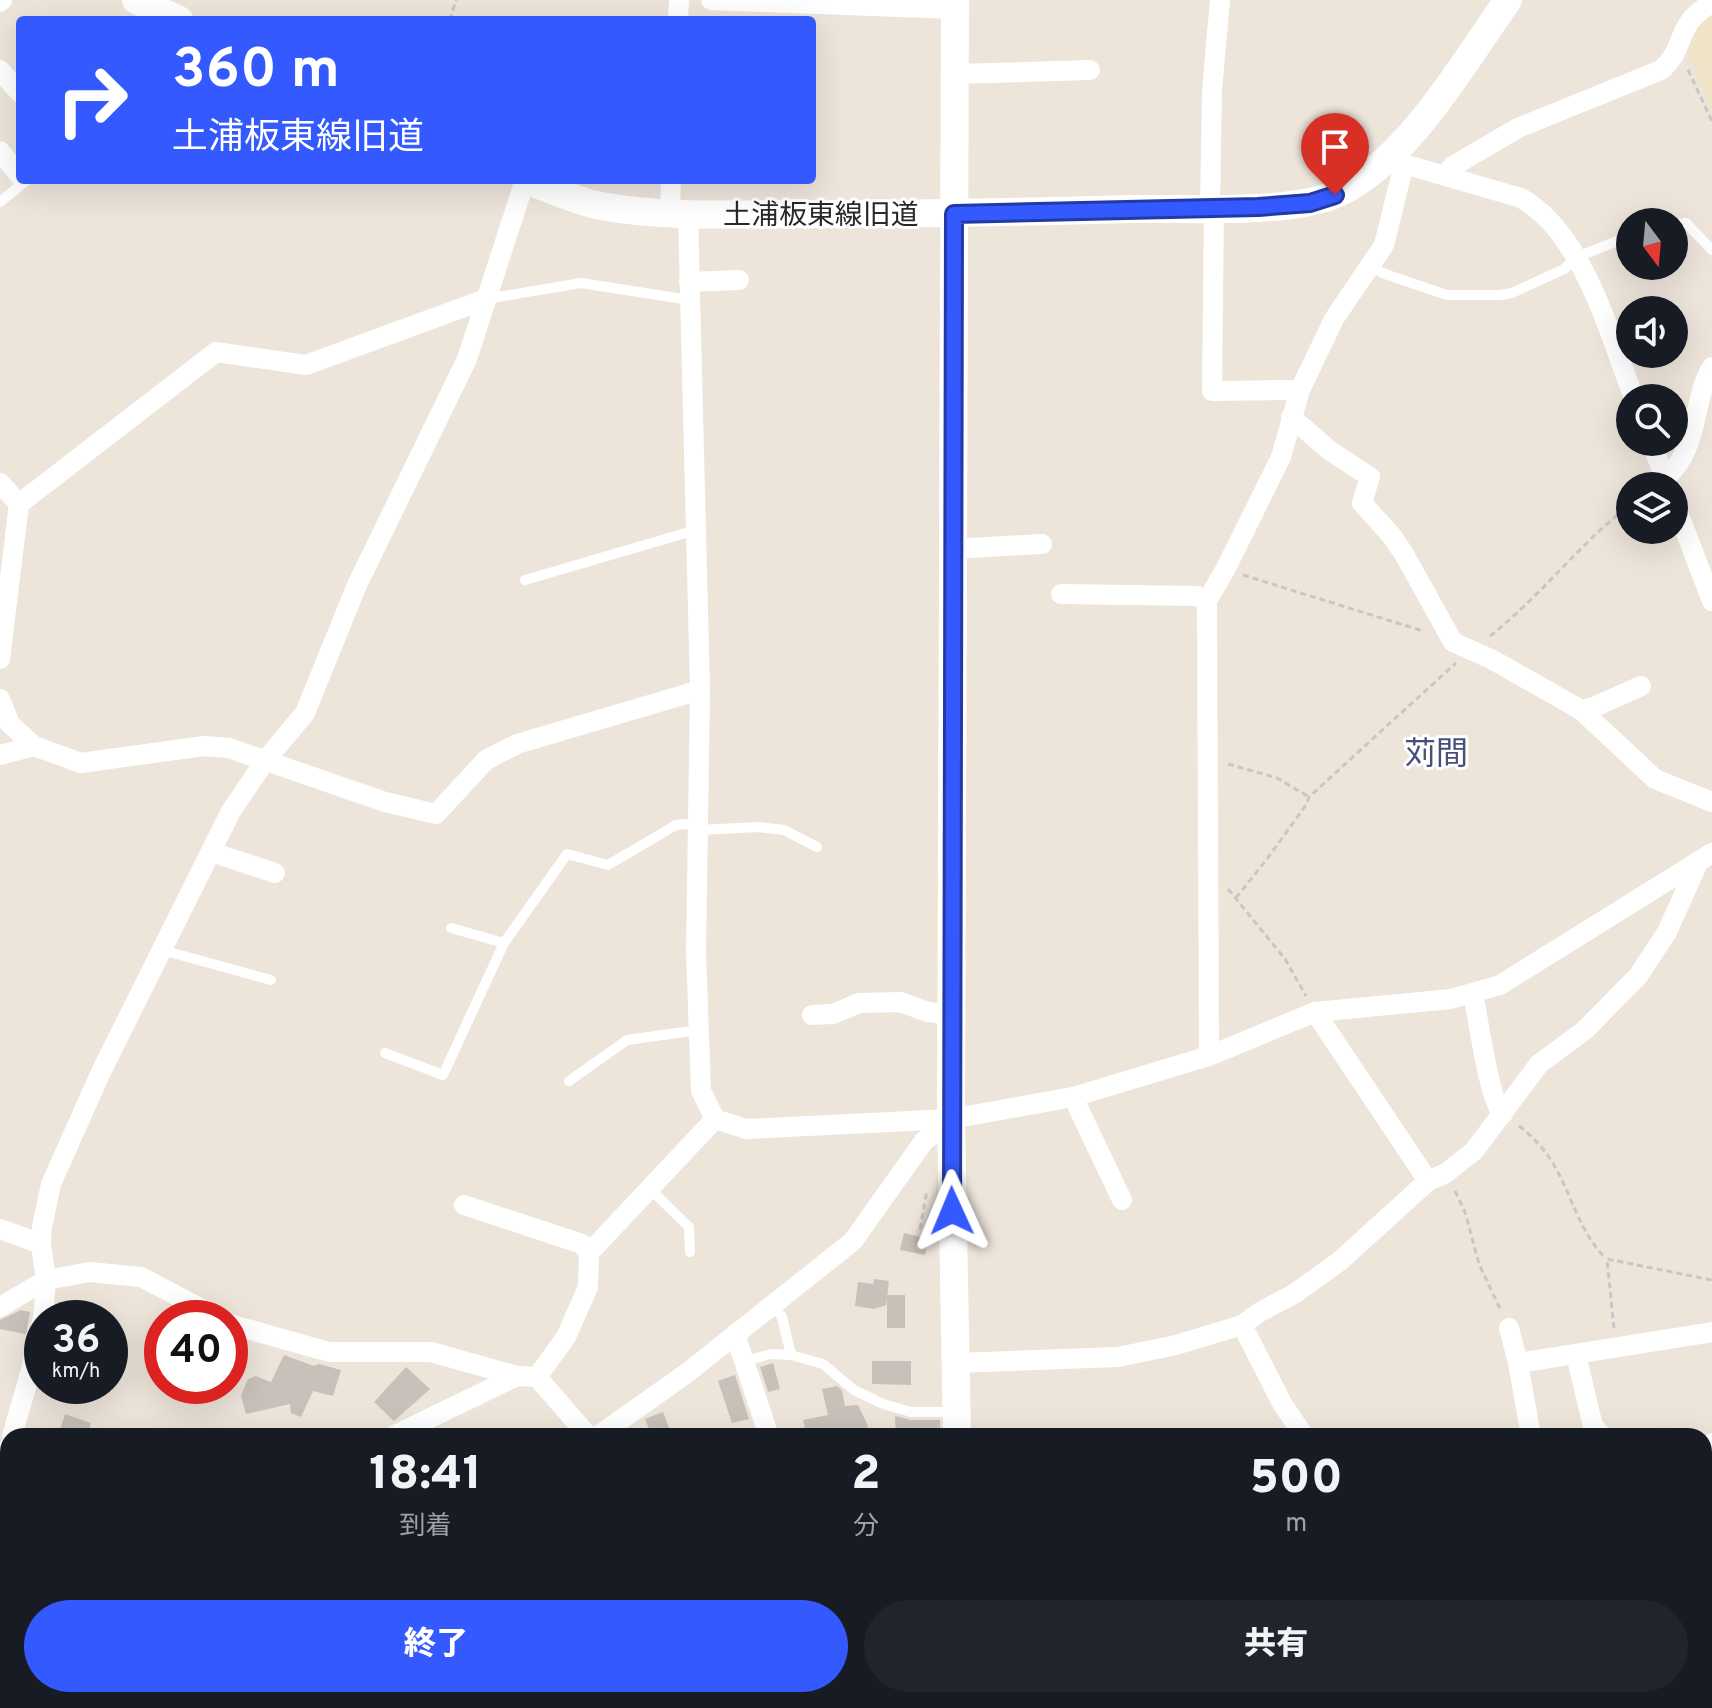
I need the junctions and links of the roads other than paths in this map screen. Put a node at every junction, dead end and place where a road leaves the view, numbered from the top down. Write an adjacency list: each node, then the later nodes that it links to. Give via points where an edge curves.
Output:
1 (136, 0): 7 (street)
2 (711, 0): 6 (street)
3 (1220, 0): 21 (street, via 1212,91)
4 (1508, 0): 13 (street, 土浦板東線旧道)
5 (1712, 3): 15 (street, via 1686,24 1671,61 1661,70 1518,128)
6 (955, 5): 10 (street)
7 (165, 16)
8 (0, 70): 11 (street)
9 (1090, 70): 10 (street)
10 (955, 74): 23 (street)
11 (16, 88)
12 (0, 151): 14 (street)
13 (1398, 160): 15 (street); 21 (street, 土浦板東線旧道, via 1358,184 1310,203); 28 (street, via 1384,245)
14 (16, 170)
15 (1445, 175): 27 (street, via 1533,205)
16 (20, 184): 20 (lane)
17 (525, 184): 31 (street)
18 (538, 184): 22 (street, 土浦板東線旧道, via 601,206)
19 (672, 184): 22 (street)
20 (0, 202)
21 (1212, 208): 23 (street, 土浦板東線旧道); 34 (street, via 1212,391)
22 (679, 213): 23 (street, 土浦板東線旧道); 30 (street)
23 (954, 214): 42 (street)
24 (1688, 225): 26 (lane)
25 (1616, 242): 27 (lane)
26 (1712, 250)
27 (1577, 257): 28 (lane, via 1564,269 1500,295 1447,295); 33 (street)
28 (1369, 266): 34 (street, via 1334,319)
29 (739, 280): 30 (street)
30 (690, 291): 31 (lane, via 581,283); 39 (street)
31 (486, 299): 38 (street, via 306,365 216,352); 56 (street, via 467,359 357,585 305,713)
32 (1712, 367): 36 (street, via 1694,432)
33 (1629, 384)
34 (1300, 390): 35 (street)
35 (1291, 417): 46 (street, via 1281,457); 53 (street, via 1370,477 1362,503 1391,535 1462,646)
36 (1674, 472)
37 (0, 483): 38 (street)
38 (19, 504): 43 (street)
39 (696, 530): 44 (lane); 51 (street)
40 (1688, 538): 47 (street)
41 (1042, 544): 42 (street)
42 (953, 549): 70 (street)
43 (5, 573): 48 (street)
44 (525, 580)
45 (1061, 594): 46 (street, via 1197,596)
46 (1207, 601): 73 (street)
47 (1712, 601)
48 (3, 605): 49 (street)
49 (0, 659)
50 (1641, 686): 53 (street)
51 (700, 690): 56 (street, via 517,744 486,760 436,814); 58 (street)
52 (0, 699): 54 (street, via 10,724)
53 (1581, 710): 57 (street, via 1655,779)
54 (34, 746): 55 (street); 56 (street, via 81,763 204,746 229,748)
55 (0, 755)
56 (265, 761): 60 (street)
57 (1712, 802)
58 (699, 826): 59 (lane, via 784,830); 64 (lane, via 676,825 608,865 567,854); 71 (street)
59 (817, 847)
60 (211, 852): 62 (street); 65 (street)
61 (1705, 858): 67 (street, via 1500,985); 76 (street, via 1638,976 1585,1030 1539,1064)
62 (275, 873)
63 (451, 928): 64 (lane)
64 (504, 943): 72 (lane, via 443,1075)
65 (162, 950): 66 (lane); 84 (street, via 51,1184)
66 (271, 980)
67 (1473, 993): 68 (street); 76 (street, via 1491,1088)
68 (1315, 1012): 73 (street); 79 (street)
69 (812, 1015): 70 (street, via 833,1014 859,1003 900,1002)
70 (951, 1015): 78 (street)
71 (699, 1030): 74 (lane, via 627,1040); 77 (street, via 701,1091)
72 (385, 1053)
73 (1209, 1056): 75 (street)
74 (569, 1081)
75 (1073, 1097): 78 (street); 81 (street)
76 (1503, 1114): 79 (street, via 1474,1151)
77 (715, 1119): 78 (street, via 746,1129); 80 (street)
78 (951, 1119): 90 (street, via 924,1141 853,1241); 100 (street)
79 (1437, 1177): 92 (street, via 1340,1261)
80 (650, 1189): 85 (lane, via 689,1227); 86 (street)
81 (1122, 1200)
82 (464, 1205): 86 (street, via 582,1244)
83 (0, 1229): 84 (street)
84 (41, 1244): 87 (street)
85 (690, 1252)
86 (589, 1253): 102 (street, via 588,1287 566,1337)
87 (46, 1280): 88 (street); 89 (street, via 90,1272 141,1277); 91 (street)
88 (44, 1300)
89 (185, 1300)
90 (772, 1305): 96 (street); 97 (lane, via 782,1317)
91 (0, 1307)
92 (1242, 1325): 100 (street, via 1118,1357); 110 (street)
93 (1509, 1328): 101 (street)
94 (248, 1329): 102 (street, via 329,1352 431,1352)
95 (1712, 1332): 98 (street)
96 (735, 1334): 99 (street); 108 (street)
97 (791, 1355): 99 (lane); 104 (lane, via 823,1364 854,1390 883,1404)
98 (1576, 1355): 101 (street); 112 (street)
99 (745, 1361): 109 (street)
100 (954, 1363): 104 (street)
101 (1518, 1363): 111 (street)
102 (527, 1377): 106 (street); 107 (street)
103 (24, 1394): 105 (street)
104 (957, 1424)
105 (14, 1428)
106 (411, 1428)
107 (580, 1428)
108 (609, 1428)
109 (766, 1428)
110 (1299, 1428)
111 (1530, 1428)
112 (1595, 1428)

